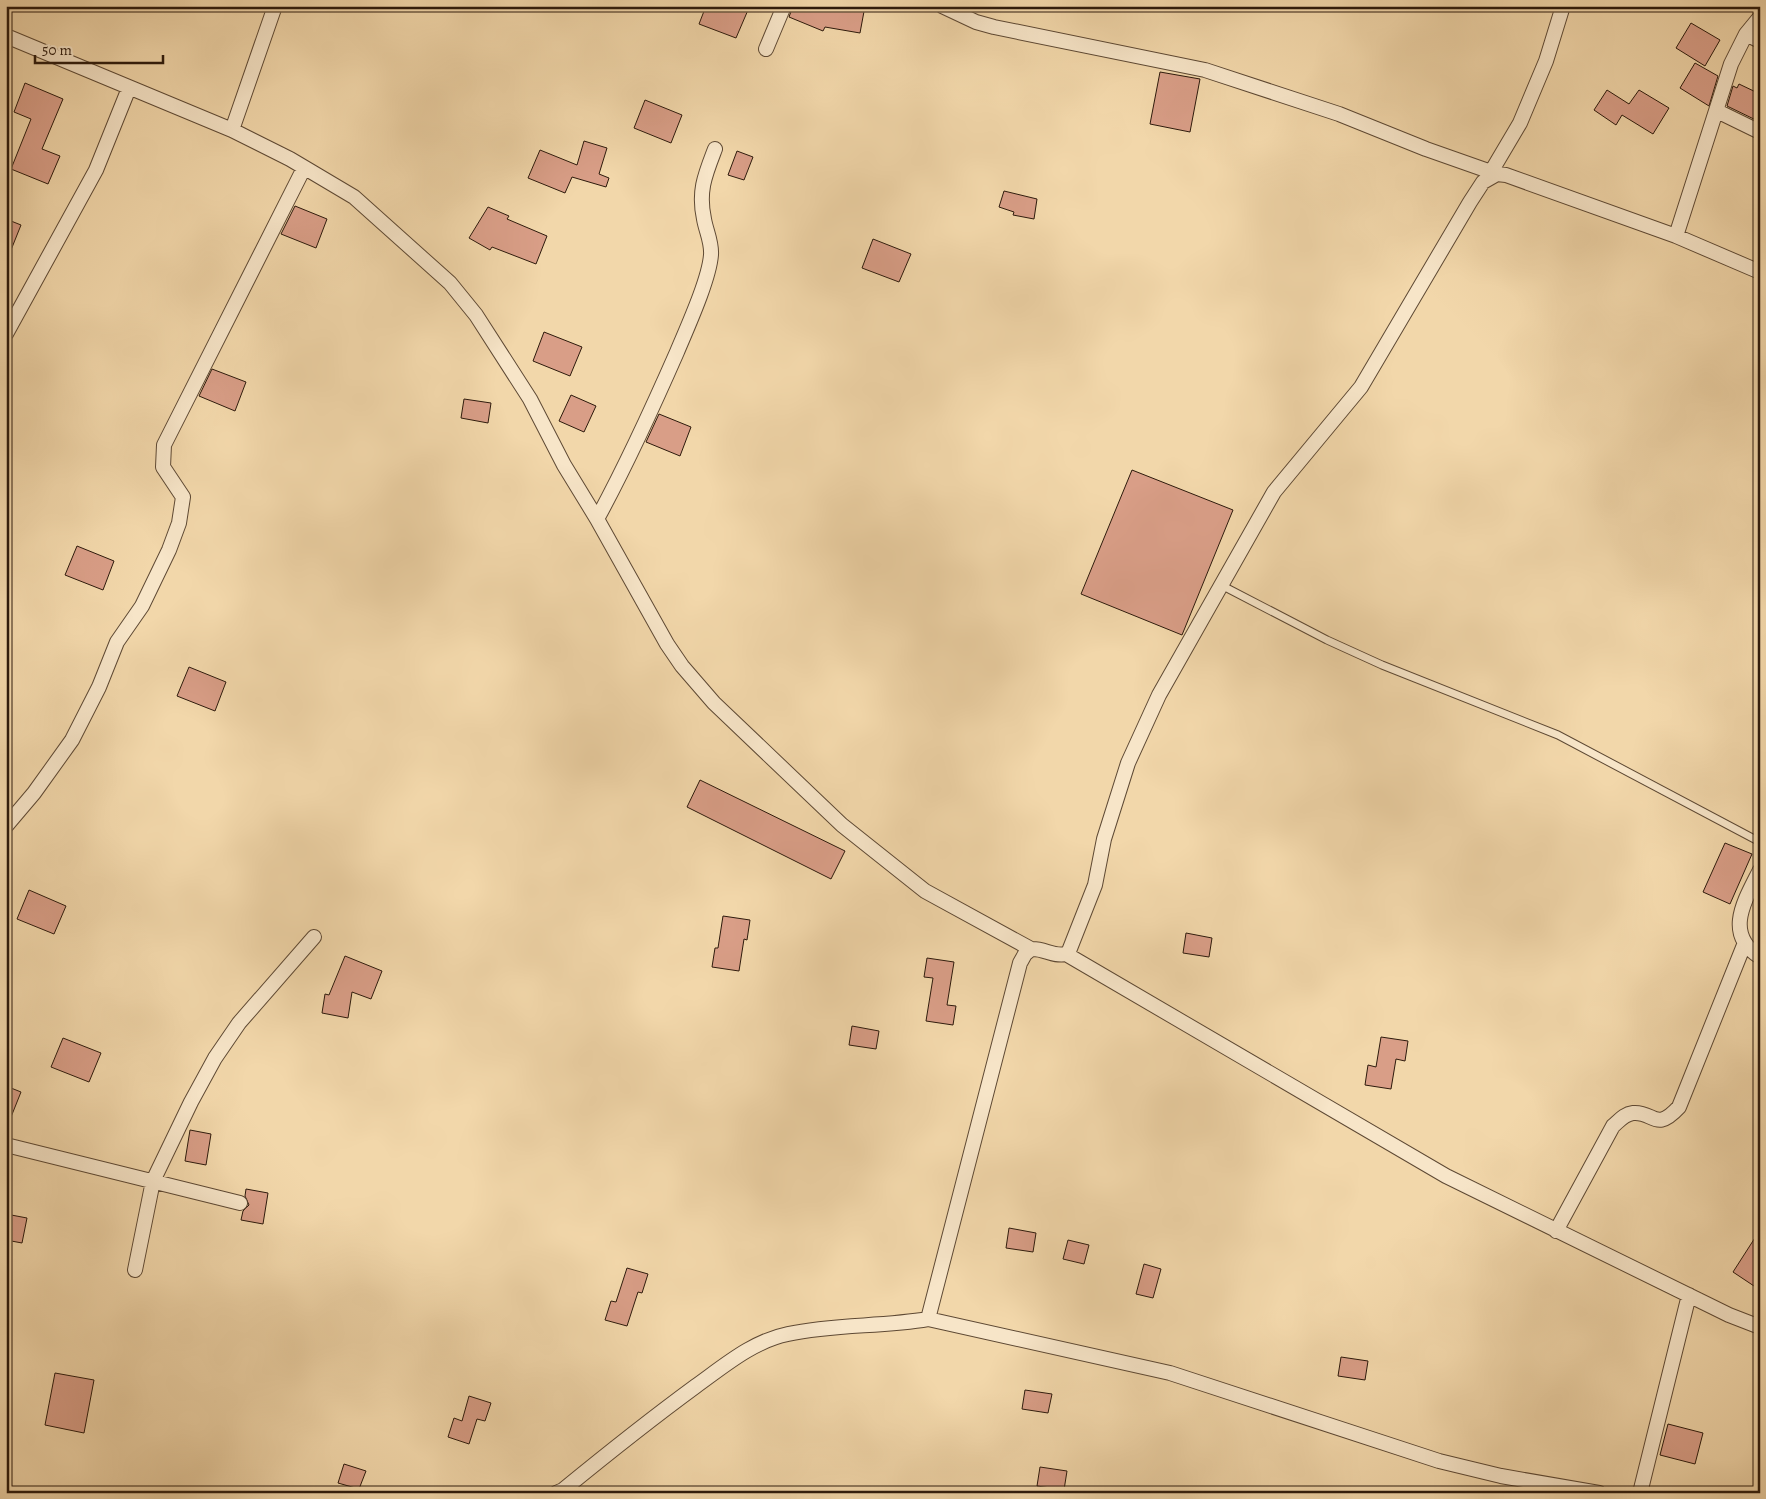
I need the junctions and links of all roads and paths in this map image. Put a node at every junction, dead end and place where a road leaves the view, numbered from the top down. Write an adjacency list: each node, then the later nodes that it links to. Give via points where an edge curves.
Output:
1 (275, 6): 12 (street)
2 (784, 6): 9 (street)
3 (942, 6): 16 (street, via 994,27 1205,70 1339,114)
4 (1563, 6): 16 (street, via 1546,61 1520,123)
5 (1760, 17): 6 (street)
6 (1746, 34): 8 (street); 11 (street, via 1731,64)
7 (6, 36): 10 (street)
8 (1760, 42)
9 (766, 49)
10 (130, 88): 12 (street); 19 (street, via 96,170)
11 (1717, 111): 13 (street); 17 (street)
12 (232, 130): 15 (street)
13 (1760, 132)
14 (715, 149): 20 (street, via 702,181 704,220 711,256 707,272 690,322 629,460)
15 (304, 168): 20 (street, via 354,197 450,283 476,315 530,398 564,465); 22 (street, via 164,446 163,467 183,497 179,523 169,550 142,606 117,642 72,740 34,794)
16 (1494, 173): 17 (street); 21 (street, via 1483,182 1470,202 1361,387 1274,492)
17 (1676, 236): 18 (street)
18 (1760, 272)
19 (6, 334)
20 (597, 519): 27 (street, via 666,644 714,703 842,825 925,892)
21 (1221, 586): 23 (lane, via 1382,665 1558,735); 28 (street, via 1159,695 1128,763 1104,839 1095,884)
22 (6, 826)
23 (1760, 842)
24 (1760, 870): 26 (street, via 1738,928)
25 (314, 937): 31 (street, via 239,1023 214,1058)
26 (1744, 945): 29 (street); 33 (street, via 1679,1107 1670,1117 1661,1120 1634,1113 1624,1116 1613,1126)
27 (1031, 949): 28 (street, via 1054,956); 36 (street, via 1020,963)
28 (1066, 954): 33 (street, via 1446,1176)
29 (1760, 956)
30 (6, 1145): 31 (street)
31 (154, 1181): 32 (street); 34 (street)
32 (240, 1203)
33 (1556, 1231): 35 (street)
34 (135, 1270)
35 (1689, 1295): 37 (street); 40 (street)
36 (928, 1319): 38 (street, via 787,1334 761,1342 647,1422); 39 (street, via 1170,1373 1439,1461)
37 (1760, 1326)
38 (556, 1493)
39 (1598, 1493)
40 (1640, 1493)

